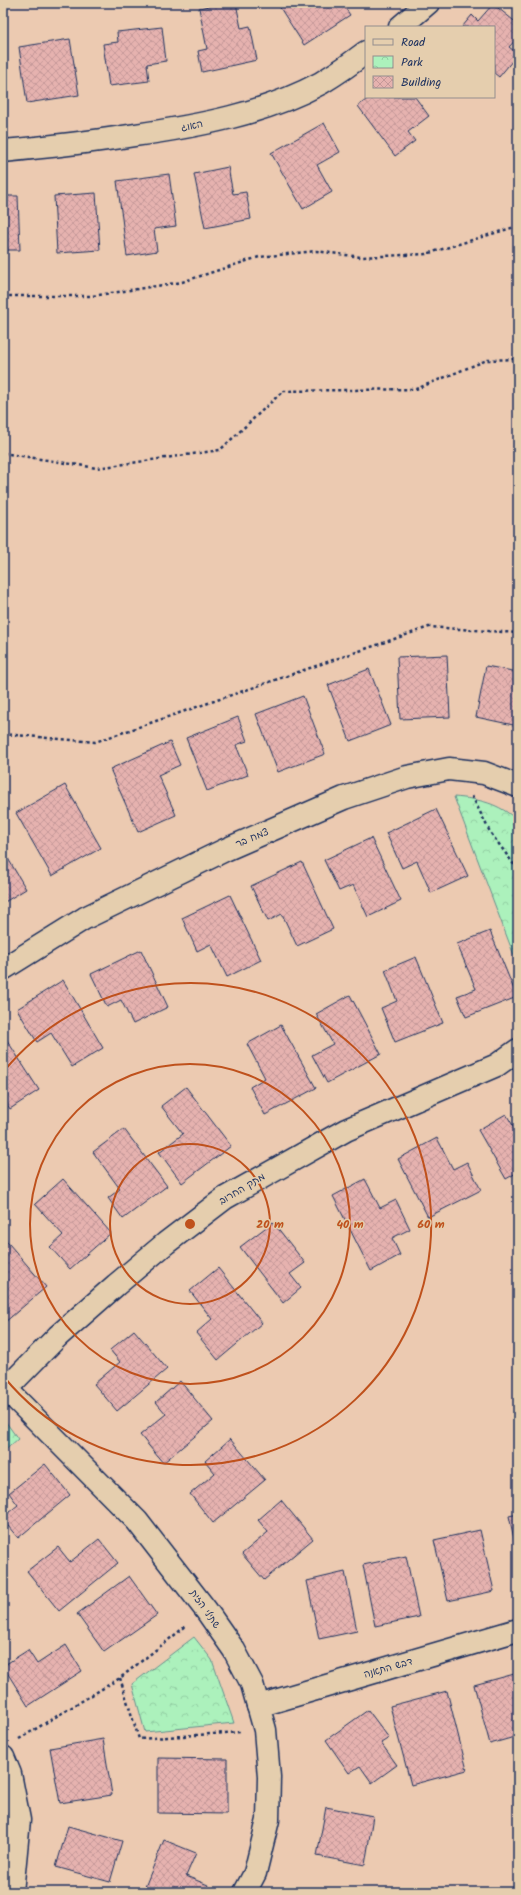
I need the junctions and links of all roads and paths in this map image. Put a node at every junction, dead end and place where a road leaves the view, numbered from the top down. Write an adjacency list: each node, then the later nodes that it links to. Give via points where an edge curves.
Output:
1 (428, 3): 2 (street)
2 (401, 26)
3 (365, 53): 4 (street, האוג, via 321,83 241,115 176,129)
4 (3, 151)
5 (518, 226): 6 (path, via 426,254 361,257 316,251 259,257 182,282 92,296)
6 (3, 296)
7 (518, 359): 8 (path, via 487,360 416,389 283,392 220,450 97,468)
8 (3, 453)
9 (518, 633): 10 (path, via 428,627 95,742)
10 (3, 734)
11 (461, 770): 12 (street, צמח בר, via 484,773); 13 (path, via 490,832); 14 (street, צמח בר, via 449,769 407,777 344,798 239,844 85,918)
12 (518, 786)
13 (518, 870)
14 (3, 969)
15 (518, 1050): 16 (street, מתק החרוב, via 496,1065 346,1130 225,1198 116,1285 58,1336)
16 (5, 1390): 17 (street, שתילי הזית, via 137,1521)
17 (206, 1610): 19 (path); 20 (street, שתילי הזית, via 234,1650 252,1684)
18 (518, 1630): 20 (street, דבש התאנה)
19 (120, 1678): 21 (path, via 139,1739); 22 (path)
20 (258, 1706): 21 (street, שתילי הזית)
21 (265, 1730): 24 (street, שתילי הזית, via 270,1777 268,1820 255,1873)
22 (10, 1749): 23 (street, via 10,1774 19,1820)
23 (12, 1892)
24 (245, 1892)

